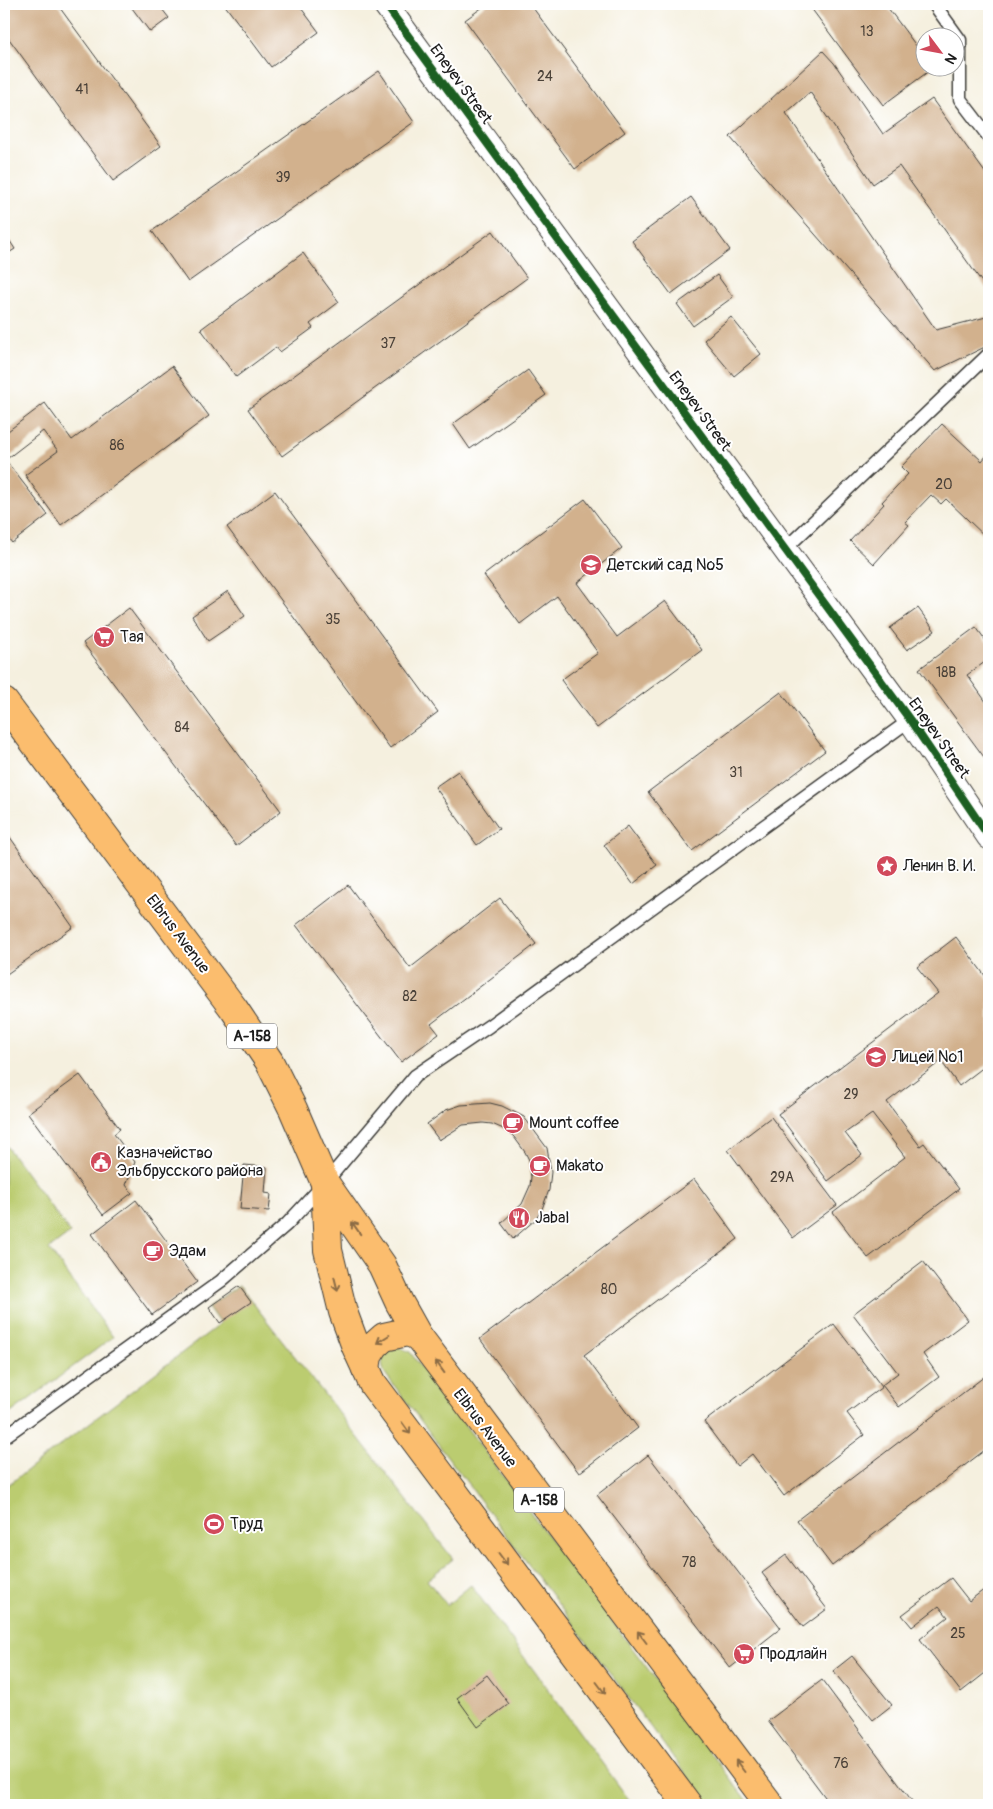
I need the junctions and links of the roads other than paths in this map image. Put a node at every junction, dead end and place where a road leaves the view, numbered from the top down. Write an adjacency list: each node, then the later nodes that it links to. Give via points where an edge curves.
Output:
1 (385, 4): 5 (street, Eneyev Street)
2 (934, 4): 3 (lane, via 960,40 960,100)
3 (989, 137)
4 (989, 354): 5 (lane)
5 (785, 549): 7 (street, Eneyev Street)
6 (4, 702): 9 (main road, Elbrus Avenue / А-158, via 234,1009 269,1061)
7 (910, 720): 8 (street, Eneyev Street); 9 (lane, via 489,1026 415,1076)
8 (989, 837)
9 (325, 1184): 10 (main road, Elbrus Avenue / А-158, one-way to 9, via 382,1264); 11 (main road, Elbrus Avenue / А-158, one-way to 11, via 328,1250 343,1312); 12 (lane, via 286,1224 221,1281)
10 (418, 1336): 11 (main road, one-way to 11, via 407,1332 384,1337 368,1356); 14 (main road, Elbrus Avenue / А-158, one-way to 10)
11 (366, 1369): 13 (main road, Elbrus Avenue / А-158, one-way to 13, via 373,1384 442,1478)
12 (4, 1437)
13 (688, 1805)
14 (770, 1805)

